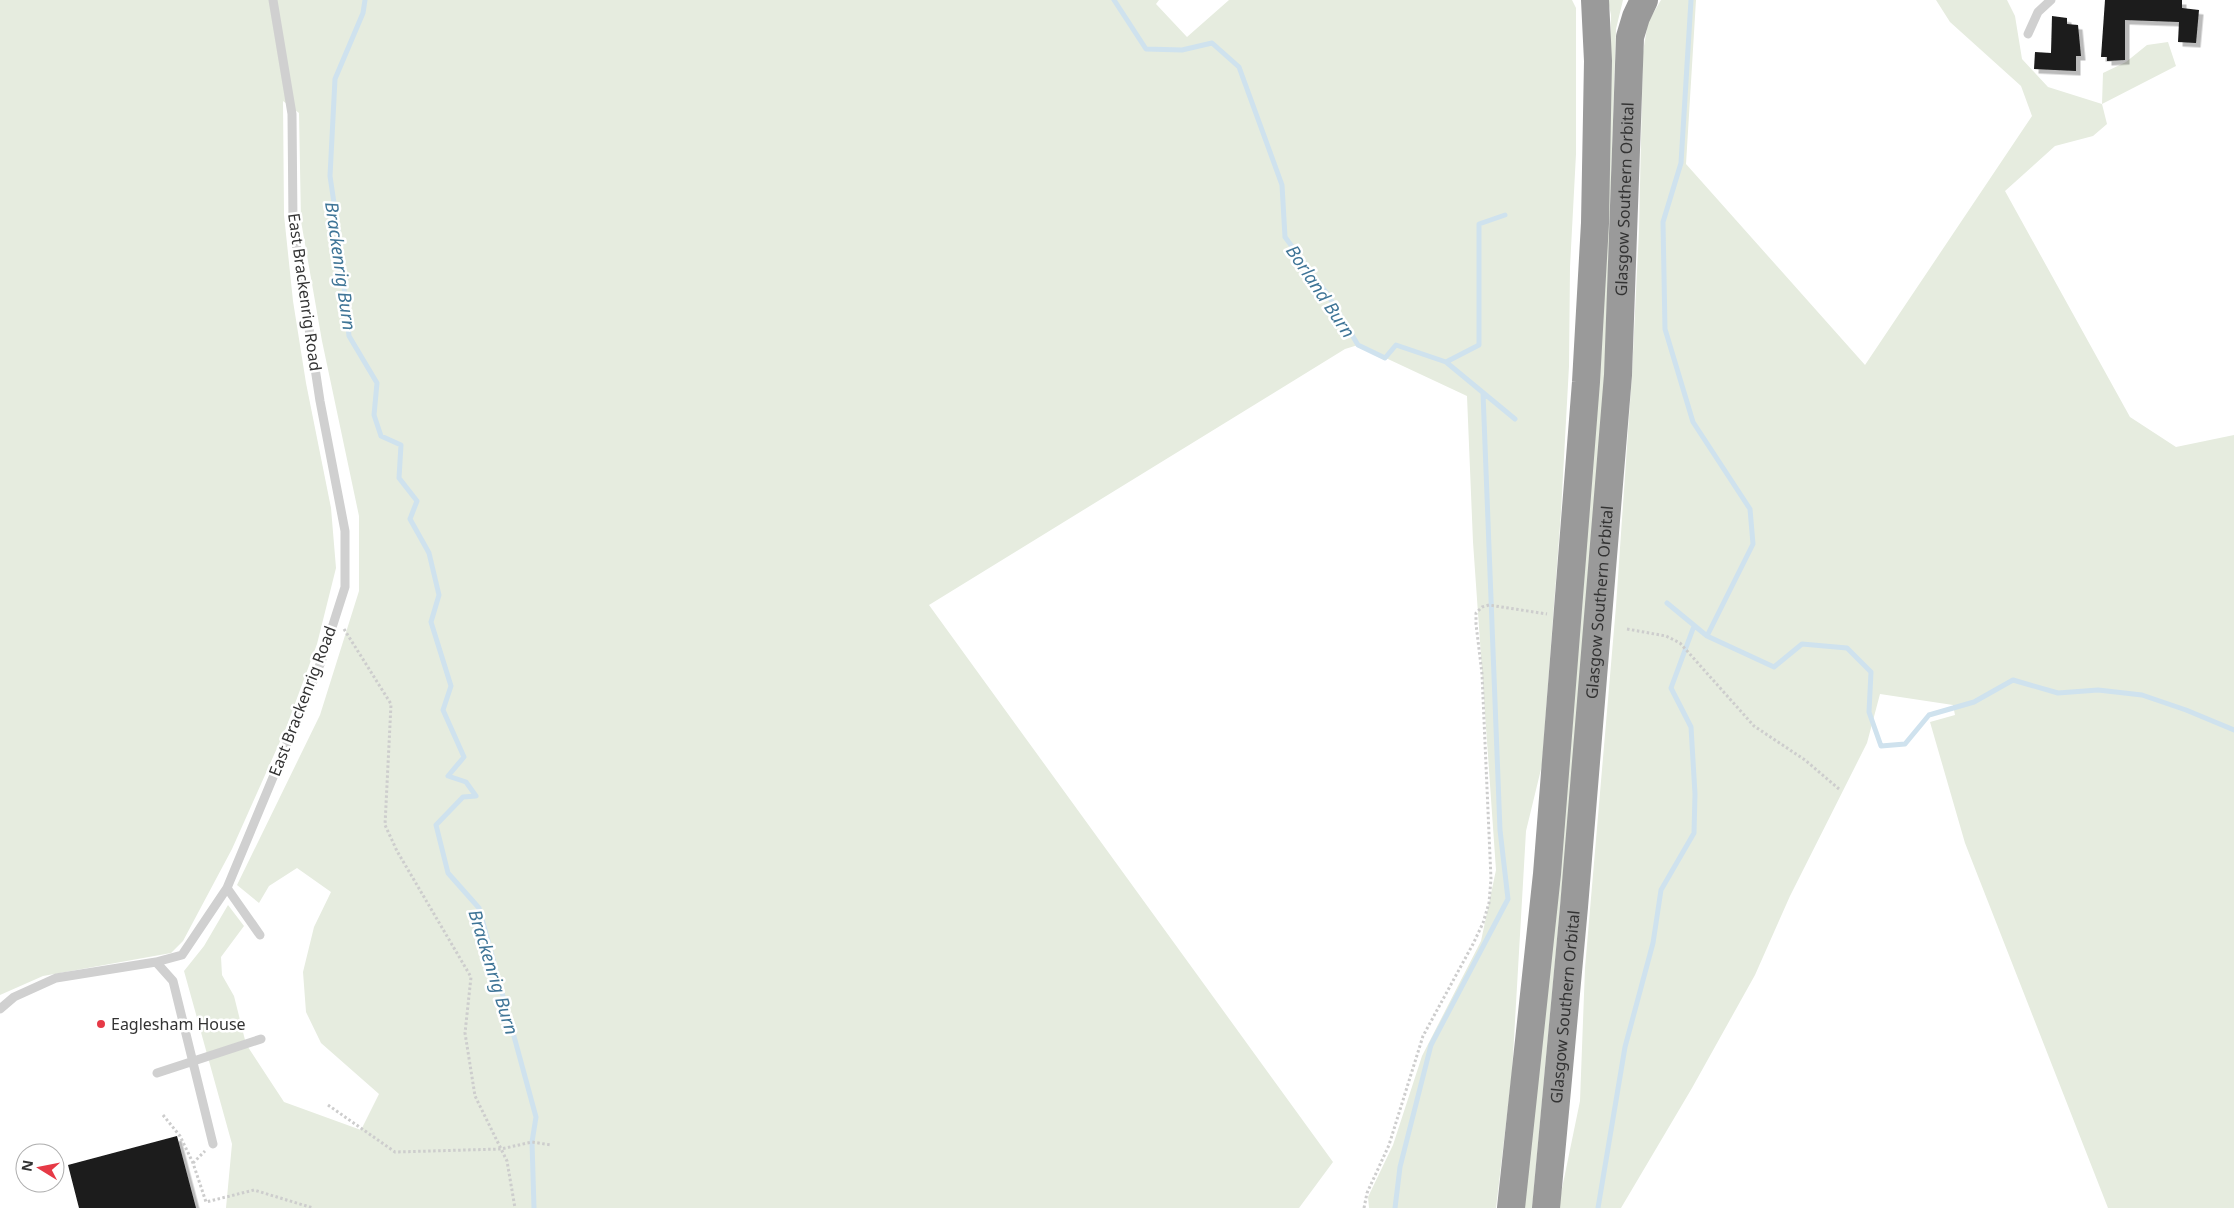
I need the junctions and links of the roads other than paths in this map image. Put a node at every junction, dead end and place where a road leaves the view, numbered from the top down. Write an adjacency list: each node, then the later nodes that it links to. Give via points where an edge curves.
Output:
1 (273, 0): 6 (lane, East Brackenrig Road, via 292,114 293,223 320,401 345,531 345,587 321,662)
2 (1595, 0): 14 (highway, Glasgow Southern Orbital, via 1598,61 1595,223 1586,382 1547,874)
3 (1644, 0): 15 (highway, Glasgow Southern Orbital, via 1630,37 1618,375)
4 (2051, 0): 5 (lane, via 2038,12)
5 (2028, 34)
6 (227, 888): 7 (lane); 8 (lane, East Brackenrig Road, via 182,955)
7 (260, 935)
8 (156, 962): 9 (lane, East Brackenrig Road, via 56,978 14,997); 11 (lane, via 173,981)
9 (0, 1009)
10 (261, 1039): 11 (lane)
11 (193, 1061): 12 (lane); 13 (lane)
12 (158, 1073)
13 (213, 1144)
14 (1511, 1208)
15 (1546, 1208)

